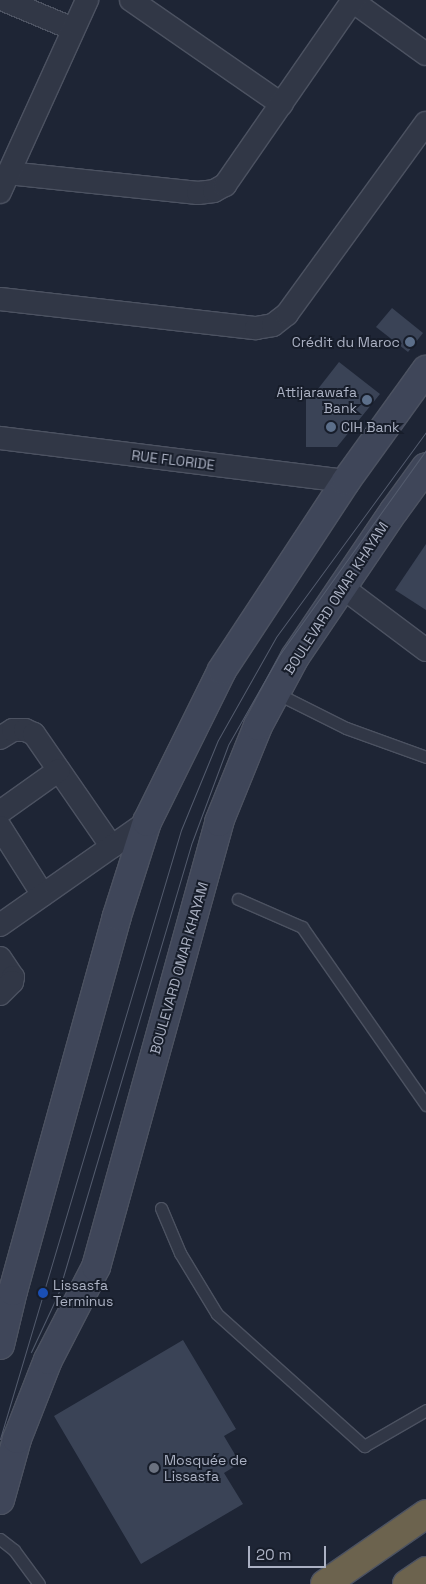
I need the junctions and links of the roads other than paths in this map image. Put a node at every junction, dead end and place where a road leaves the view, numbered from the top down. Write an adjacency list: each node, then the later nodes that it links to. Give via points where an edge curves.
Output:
1 (4, 0): 5 (street)
2 (86, 0): 5 (street)
3 (130, 0): 7 (street)
4 (352, 0): 6 (street); 7 (street)
5 (74, 29): 9 (street)
6 (426, 54)
7 (281, 104): 9 (street, via 225,185 214,191)
8 (426, 124): 10 (street, via 287,314 273,325 256,328)
9 (4, 182)
10 (0, 299)
11 (426, 370): 14 (street)
12 (0, 438): 14 (street, RUE FLORIDE)
13 (426, 467): 15 (street, BOULEVARD OMAR KHAYAM)
14 (346, 481): 22 (street, via 222,670)
15 (342, 587): 16 (street); 17 (street, BOULEVARD OMAR KHAYAM, via 295,657)
16 (426, 650)
17 (276, 692): 19 (lane, via 346,728); 35 (street, BOULEVARD OMAR KHAYAM, via 258,726 219,822 96,1267 48,1360 17,1439)
18 (0, 738): 20 (street, via 13,730 34,734)
19 (426, 757)
20 (59, 770): 21 (street); 24 (street)
21 (0, 812)
22 (147, 822): 24 (street); 32 (street)
23 (0, 827): 25 (street)
24 (112, 847): 25 (street)
25 (43, 895): 27 (street)
26 (238, 899): 30 (lane, via 302,927)
27 (0, 925)
28 (0, 958): 29 (street, via 13,977)
29 (0, 994)
30 (426, 1105)
31 (161, 1208): 34 (lane, via 180,1253 217,1314 364,1446)
32 (6, 1290): 33 (street)
33 (0, 1345)
34 (426, 1410)
35 (0, 1500)
36 (426, 1514): 40 (highway)
37 (0, 1539): 39 (lane, via 14,1550)
38 (426, 1571): 41 (highway)
39 (39, 1584)
40 (326, 1584)
41 (407, 1584)

